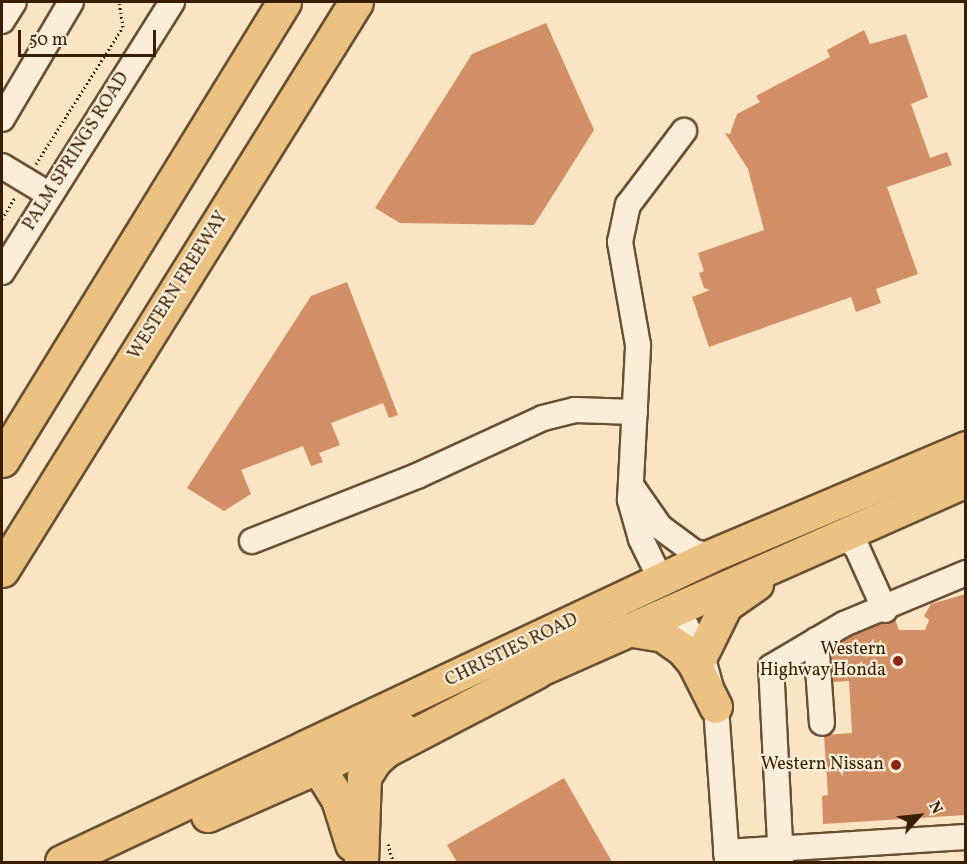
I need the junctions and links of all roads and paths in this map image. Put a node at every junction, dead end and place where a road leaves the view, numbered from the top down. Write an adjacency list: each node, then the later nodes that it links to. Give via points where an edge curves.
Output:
1 (14, 2): 7 (street)
2 (71, 2): 8 (street)
3 (119, 2): 11 (path, via 123,27)
4 (172, 2): 12 (street, PALM SPRINGS ROAD)
5 (284, 2): 17 (highway)
6 (356, 2): 23 (highway, WESTERN FREEWAY)
7 (2, 21)
8 (2, 118)
9 (684, 131): 15 (street, via 637,189 622,225 620,242 638,345)
10 (2, 166): 11 (street)
11 (25, 181): 12 (street); 13 (path)
12 (50, 195): 14 (street, PALM SPRINGS ROAD)
13 (2, 219)
14 (2, 272)
15 (635, 412): 19 (street); 21 (street, via 575,410 543,418 417,476)
16 (966, 448): 22 (main road, CHRISTIES ROAD)
17 (2, 460)
18 (966, 481): 20 (main road, CHRISTIES ROAD)
19 (630, 483): 22 (street, via 660,527 694,552); 25 (street, via 634,522)
20 (843, 534): 26 (main road, CHRISTIES ROAD); 27 (street, via 857,548); 30 (main road, via 735,598)
21 (252, 541)
22 (712, 556): 25 (main road, CHRISTIES ROAD)
23 (2, 570)
24 (966, 573): 27 (street)
25 (661, 580): 26 (main road); 35 (main road, CHRISTIES ROAD)
26 (676, 607): 28 (main road, CHRISTIES ROAD); 30 (street)
27 (885, 610): 29 (street)
28 (627, 630): 31 (main road, CHRISTIES ROAD); 32 (main road, via 663,636 682,650 694,663)
29 (816, 640): 33 (street); 37 (street, via 771,667)
30 (702, 655): 32 (street)
31 (536, 672): 34 (main road, CHRISTIES ROAD); 42 (highway, via 386,750 374,760 364,777)
32 (716, 707): 38 (street)
33 (822, 723)
34 (318, 767): 35 (main road, via 298,764); 40 (main road, CHRISTIES ROAD); 41 (highway, via 338,799)
35 (134, 826): 39 (main road, CHRISTIES ROAD)
36 (966, 837): 37 (street)
37 (781, 855): 38 (street)
38 (726, 857)
39 (62, 862)
40 (90, 862)
41 (356, 862)
42 (361, 862)

